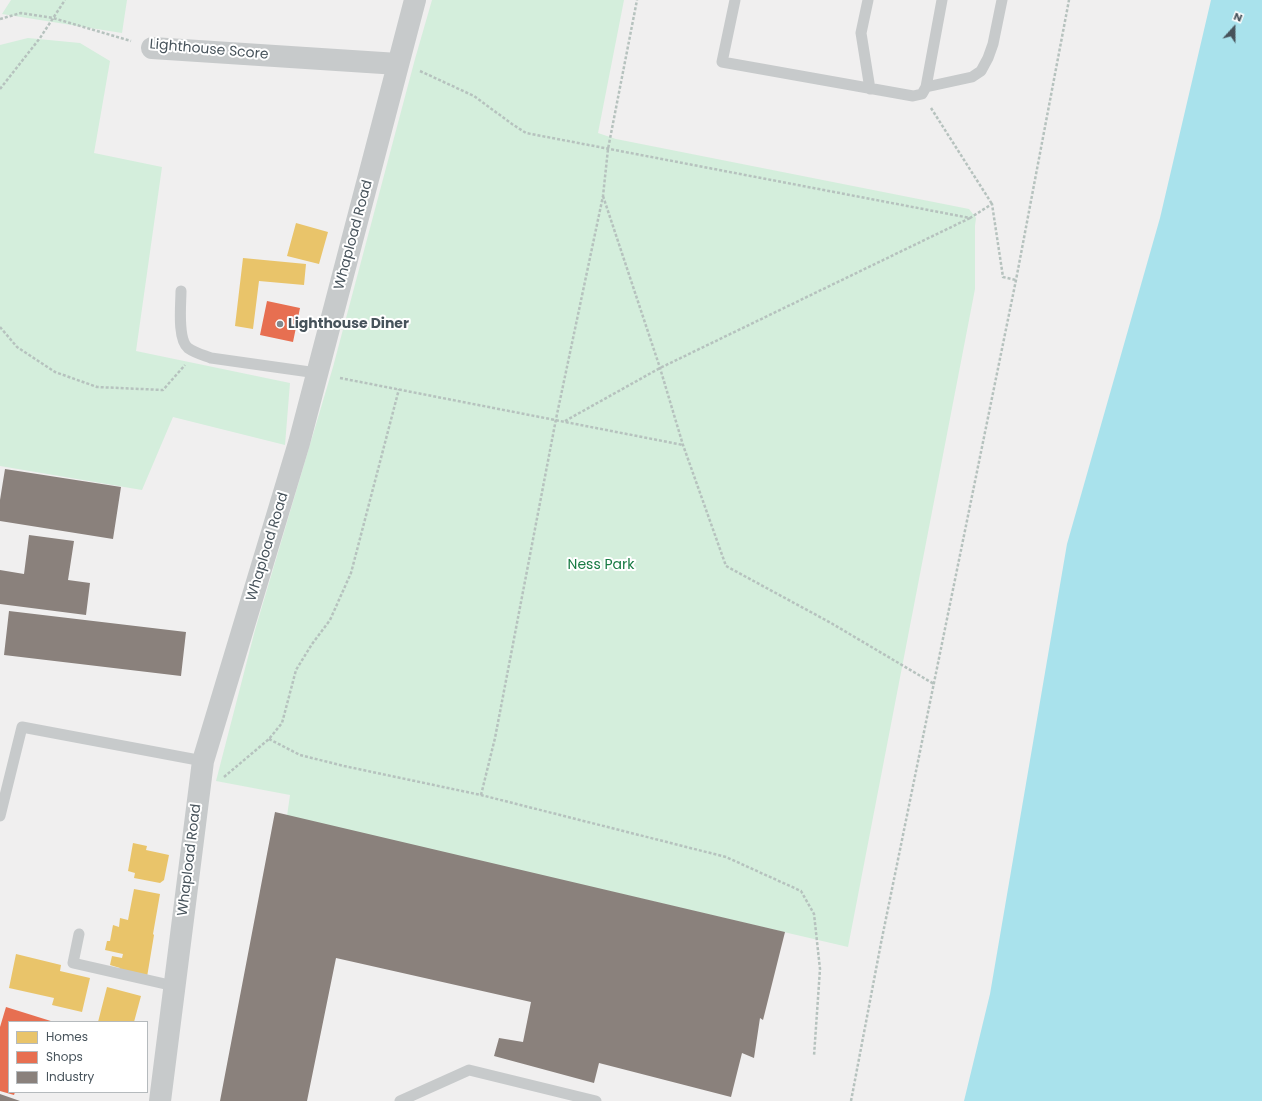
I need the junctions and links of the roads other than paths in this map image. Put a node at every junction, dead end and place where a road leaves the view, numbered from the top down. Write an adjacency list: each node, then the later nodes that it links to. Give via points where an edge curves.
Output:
1 (415, 0): 7 (street, Whapload Road)
2 (735, 0): 8 (lane, via 722,62)
3 (868, 0): 8 (lane, via 861,33)
4 (942, 0): 9 (lane)
5 (1002, 0): 9 (lane, via 993,44 981,70 972,77)
6 (152, 48): 7 (street, Lighthouse Score)
7 (398, 64): 11 (street, Whapload Road)
8 (870, 88): 9 (lane, via 913,96)
9 (924, 90)
10 (181, 290): 11 (lane, via 182,336 187,347 211,358)
11 (317, 373): 12 (street, Whapload Road, via 299,443)
12 (202, 771): 13 (lane, via 22,727); 15 (street, Whapload Road)
13 (0, 816)
14 (79, 934): 15 (lane, via 73,962)
15 (174, 986): 16 (street, Whapload Road)
16 (160, 1101)
17 (400, 1101): 18 (lane, via 469,1070)
18 (596, 1101)

